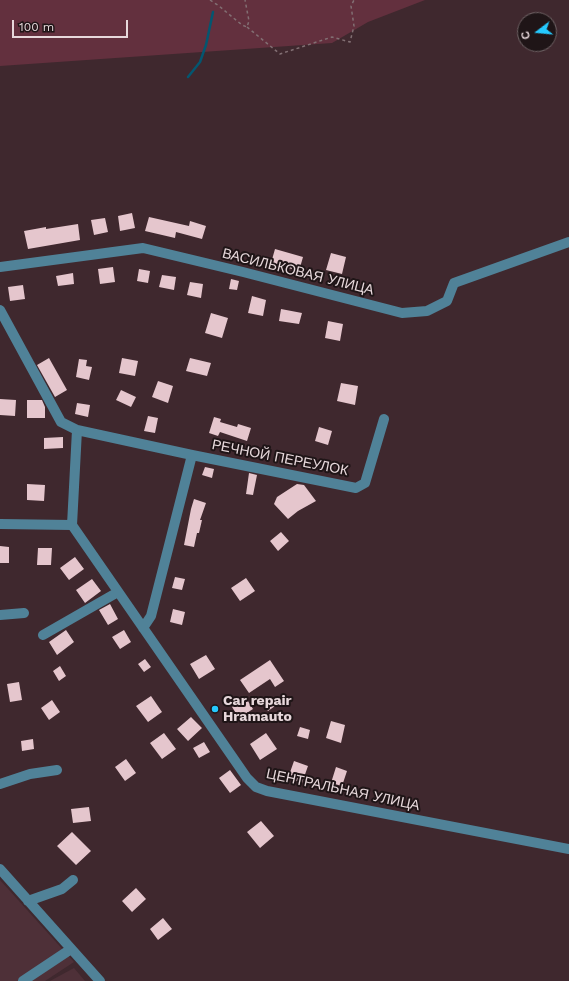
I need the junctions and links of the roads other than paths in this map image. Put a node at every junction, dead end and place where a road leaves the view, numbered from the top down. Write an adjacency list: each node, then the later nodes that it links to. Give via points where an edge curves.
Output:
1 (569, 242): 2 (street, ВАСИЛЬКОВАЯ УЛИЦА, via 454,283 447,301 427,311 402,314 143,248)
2 (0, 267)
3 (0, 310): 5 (street, РЕЧНОЙ ПЕРЕУЛОК, via 61,422)
4 (384, 418): 6 (street, РЕЧНОЙ ПЕРЕУЛОК, via 365,483 356,488)
5 (77, 430): 6 (street, РЕЧНОЙ ПЕРЕУЛОК); 8 (street)
6 (192, 455): 12 (street, via 151,616)
7 (0, 524): 8 (street)
8 (72, 525): 9 (street, ЦЕНТРАЛЬНАЯ УЛИЦА)
9 (118, 592): 12 (street, ЦЕНТРАЛЬНАЯ УЛИЦА); 13 (street)
10 (24, 613): 11 (street)
11 (0, 616)
12 (143, 628): 16 (street, ЦЕНТРАЛЬНАЯ УЛИЦА, via 247,778 256,787)
13 (43, 635)
14 (57, 770): 15 (street, via 30,774)
15 (0, 784)
16 (569, 849)
17 (0, 869): 19 (street)
18 (73, 880): 19 (street, via 62,889)
19 (28, 901): 20 (street)
20 (71, 950): 21 (street); 22 (street)
21 (23, 981)
22 (100, 981)

